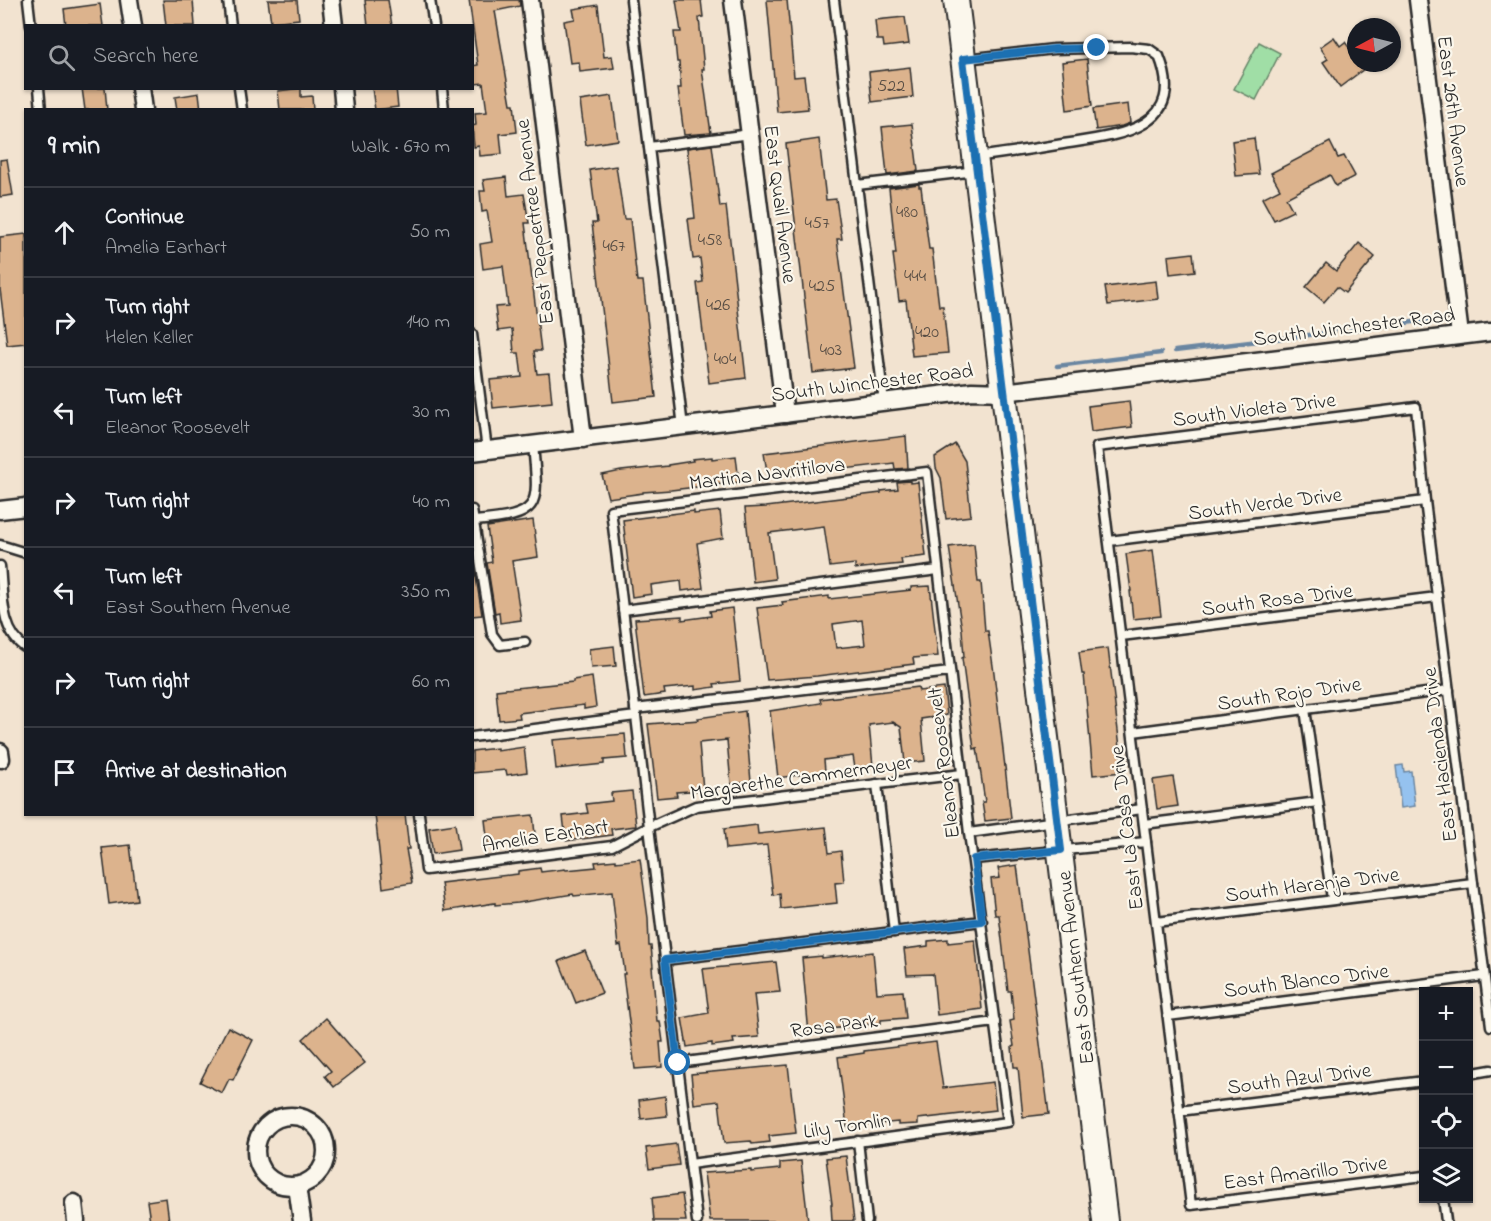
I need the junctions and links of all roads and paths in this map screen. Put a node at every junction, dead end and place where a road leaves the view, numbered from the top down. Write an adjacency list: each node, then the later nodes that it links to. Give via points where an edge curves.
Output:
1 (28, 0): 12 (lane)
2 (129, 0): 13 (street)
3 (228, 0): 14 (lane)
4 (331, 0): 15 (street)
5 (430, 0): 16 (lane)
6 (530, 0): 40 (street, East Peppertree Avenue)
7 (631, 0): 29 (lane)
8 (733, 0): 28 (street, East Quail Avenue)
9 (834, 0): 31 (lane)
10 (956, 0): 17 (main road, East Southern Avenue)
11 (1418, 0): 33 (street, East 26th Avenue)
12 (31, 24)
13 (133, 24)
14 (231, 24)
15 (334, 24)
16 (434, 24)
17 (963, 59): 30 (main road, East Southern Avenue); 30 (lane, via 1054,49 1149,49 1159,56 1167,86 1156,114 1129,132)
18 (39, 90): 23 (lane)
19 (140, 90): 24 (street)
20 (239, 90): 25 (lane)
21 (342, 90): 26 (street)
22 (442, 90): 27 (lane)
23 (41, 108)
24 (143, 108)
25 (242, 108)
26 (344, 108)
27 (444, 108)
28 (750, 135): 29 (lane); 38 (street, East Quail Avenue)
29 (649, 147): 39 (lane)
30 (976, 164): 31 (lane); 35 (main road, East Southern Avenue)
31 (857, 186): 36 (lane)
32 (1491, 332): 33 (street, South Winchester Road)
33 (1460, 335): 35 (street, South Winchester Road)
34 (474, 363): 43 (lane)
35 (1004, 392): 36 (street, South Winchester Road, via 972,391); 71 (main road, East Southern Avenue)
36 (884, 402): 38 (street, South Winchester Road)
37 (1416, 407): 42 (lane, South Violeta Drive); 45 (lane, East Hacienda Drive)
38 (785, 414): 39 (street, South Winchester Road)
39 (683, 427): 40 (street, South Winchester Road)
40 (583, 439): 41 (street, South Winchester Road)
41 (533, 445): 43 (street, South Winchester Road); 49 (lane, via 537,482 530,509)
42 (1097, 447): 50 (lane, East La Casa Drive)
43 (480, 451)
44 (927, 472): 54 (lane, Eleanor Roosevelt); 56 (lane, Martina Navritilova, via 611,510)
45 (1425, 501): 50 (lane, South Verde Drive); 55 (lane, East Hacienda Drive)
46 (24, 507): 47 (street)
47 (0, 510)
48 (474, 517): 49 (lane)
49 (475, 521): 58 (lane, via 492,634 500,645)
50 (1109, 542): 57 (lane, East La Casa Drive)
51 (0, 545): 52 (lane)
52 (24, 552)
53 (0, 566): 59 (lane, via 6,623 10,634)
54 (938, 570): 56 (lane); 60 (lane, Eleanor Roosevelt)
55 (1437, 597): 57 (lane, South Rosa Drive); 61 (lane, East Hacienda Drive)
56 (623, 610): 63 (lane)
57 (1120, 636): 64 (lane, East La Casa Drive)
58 (525, 642)
59 (24, 647)
60 (950, 672): 63 (lane); 66 (lane, Eleanor Roosevelt)
61 (1449, 690): 62 (lane, South Rojo Drive); 78 (lane, East Hacienda Drive)
62 (1305, 710): 64 (lane, South Rojo Drive); 68 (lane)
63 (635, 712): 65 (lane); 73 (lane)
64 (1132, 732): 69 (lane, East La Casa Drive)
65 (474, 737)
66 (962, 774): 67 (lane, Margarethe Cammermeyer); 74 (lane, Eleanor Roosevelt)
67 (877, 784): 73 (lane, Margarethe Cammermeyer, via 696,806); 82 (lane)
68 (1318, 802): 72 (lane); 79 (lane)
69 (1142, 809): 71 (lane); 72 (lane, East La Casa Drive)
70 (419, 816): 73 (lane, Amelia Earhart, via 426,870 612,846)
71 (1058, 822): 74 (lane); 76 (main road, East Southern Avenue)
72 (1144, 824): 75 (lane, East La Casa Drive)
73 (649, 827): 83 (lane)
74 (969, 833): 77 (lane, Eleanor Roosevelt)
75 (1146, 842): 76 (lane); 81 (lane, East La Casa Drive)
76 (1061, 850): 77 (lane); 105 (main road, East Southern Avenue)
77 (974, 859): 80 (lane, Eleanor Roosevelt)
78 (1473, 883): 79 (lane, South Haranja Drive); 84 (lane, East Hacienda Drive)
79 (1332, 899): 81 (lane, South Haranja Drive)
80 (982, 921): 82 (lane); 86 (lane, Eleanor Roosevelt)
81 (1156, 922): 85 (lane, East La Casa Drive)
82 (894, 932): 83 (lane)
83 (665, 960): 88 (lane)
84 (1484, 976): 85 (lane, South Blanco Drive); 87 (lane, East Hacienda Drive)
85 (1168, 1016): 92 (lane, East La Casa Drive)
86 (995, 1022): 88 (lane, Rosa Park); 93 (lane, Eleanor Roosevelt)
87 (1491, 1026)
88 (678, 1063): 95 (lane)
89 (1491, 1070): 90 (lane)
90 (1473, 1073)
91 (1419, 1082): 92 (lane, South Azul Drive)
92 (1179, 1111): 100 (lane, East La Casa Drive)
93 (1008, 1122): 94 (lane, Lily Tomlin)
94 (858, 1142): 95 (lane, Lily Tomlin); 104 (lane)
95 (690, 1164): 103 (lane)
96 (1419, 1177): 100 (lane, East Amarillo Drive)
97 (297, 1186): 97 (street, via 317,1175 326,1154 321,1132 303,1118 291,1116 270,1123 257,1143 256,1154 265,1175 286,1186); 102 (street)
98 (74, 1203): 101 (street)
99 (1444, 1203): 106 (lane)
100 (1191, 1205)
101 (76, 1221)
102 (302, 1221)
103 (697, 1221)
104 (867, 1221)
105 (1106, 1221)
106 (1446, 1221)

